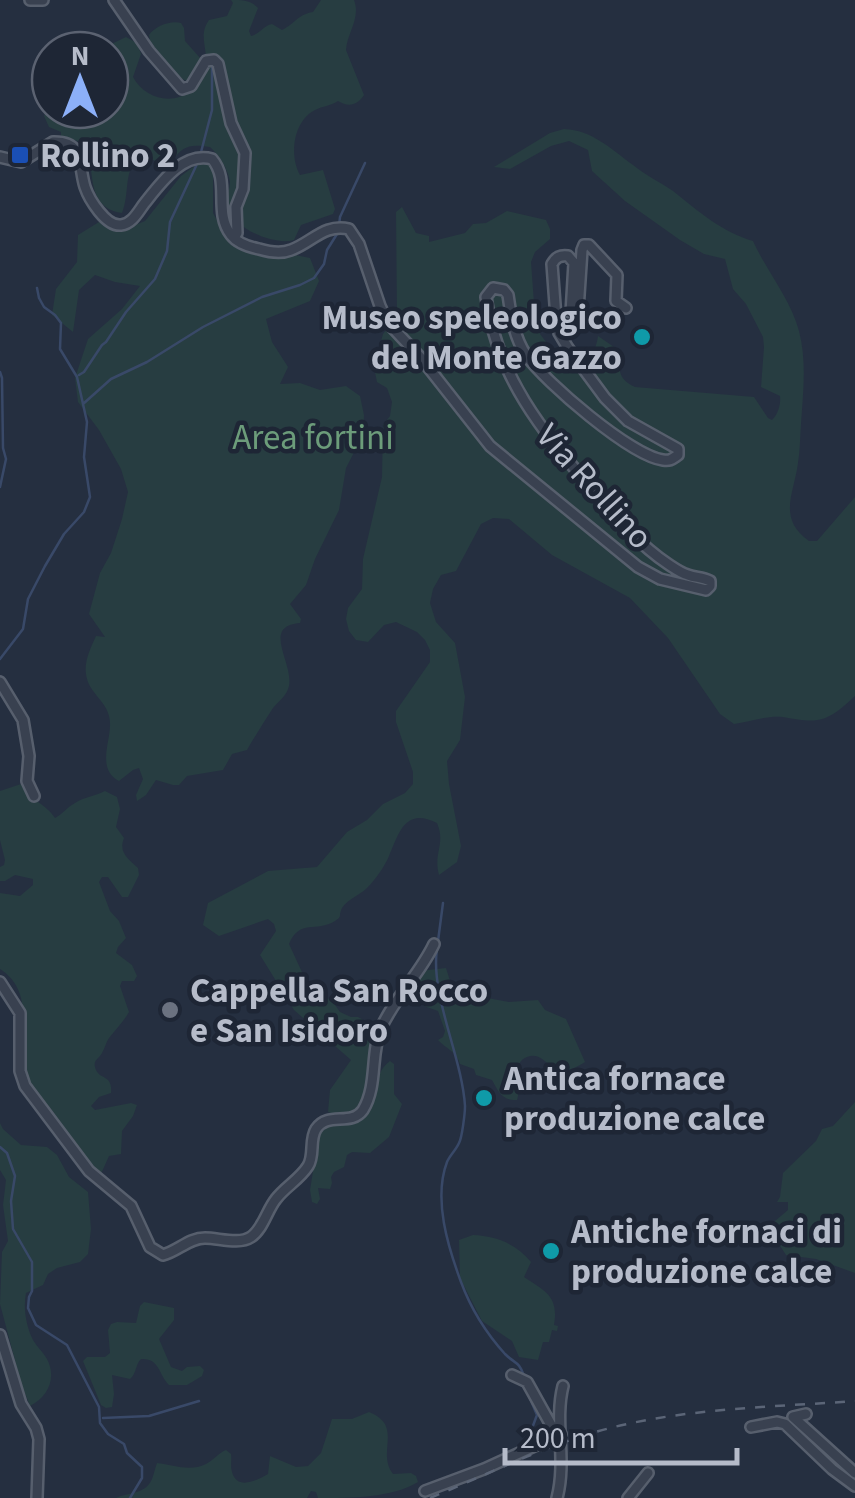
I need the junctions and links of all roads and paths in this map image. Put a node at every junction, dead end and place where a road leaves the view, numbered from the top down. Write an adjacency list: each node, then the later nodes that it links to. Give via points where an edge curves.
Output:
1 (30, 0): 2 (street)
2 (44, 0)
3 (114, 0): 5 (street, via 182,89 192,86 206,61 218,64 245,152)
4 (0, 157): 5 (street, via 21,162 53,142 68,144 93,202 110,222 122,225 186,161 208,157 222,180 223,215)
5 (234, 238): 6 (street, Via Rollino, via 284,252 334,228 349,230 388,324 490,446 638,567 660,580 706,590 710,581 670,566 643,546 542,430 505,362 486,297 493,288 504,290 526,355 590,416 639,450 673,459 678,448 628,421 559,333 555,258 568,256 574,263 571,313 578,310 584,245 617,275 616,300)
6 (626, 308)
7 (0, 682): 8 (street, via 22,720)
8 (34, 796)
9 (434, 944): 10 (street, via 381,1028 359,1114 330,1118 317,1128 310,1163 249,1238 200,1238 169,1254 150,1247 132,1206 89,1171 25,1086 20,1013)
10 (0, 982)
11 (0, 1335): 21 (street, via 21,1404 36,1428)
12 (512, 1375): 16 (street, via 527,1382)
13 (563, 1386): 16 (street)
14 (806, 1414): 18 (street, via 793,1417)
15 (751, 1427): 19 (street, via 785,1424)
16 (561, 1434): 20 (street); 22 (street)
17 (648, 1473): 23 (street)
18 (855, 1473)
19 (855, 1486)
20 (426, 1491)
21 (38, 1498)
22 (557, 1498)
23 (628, 1498)

